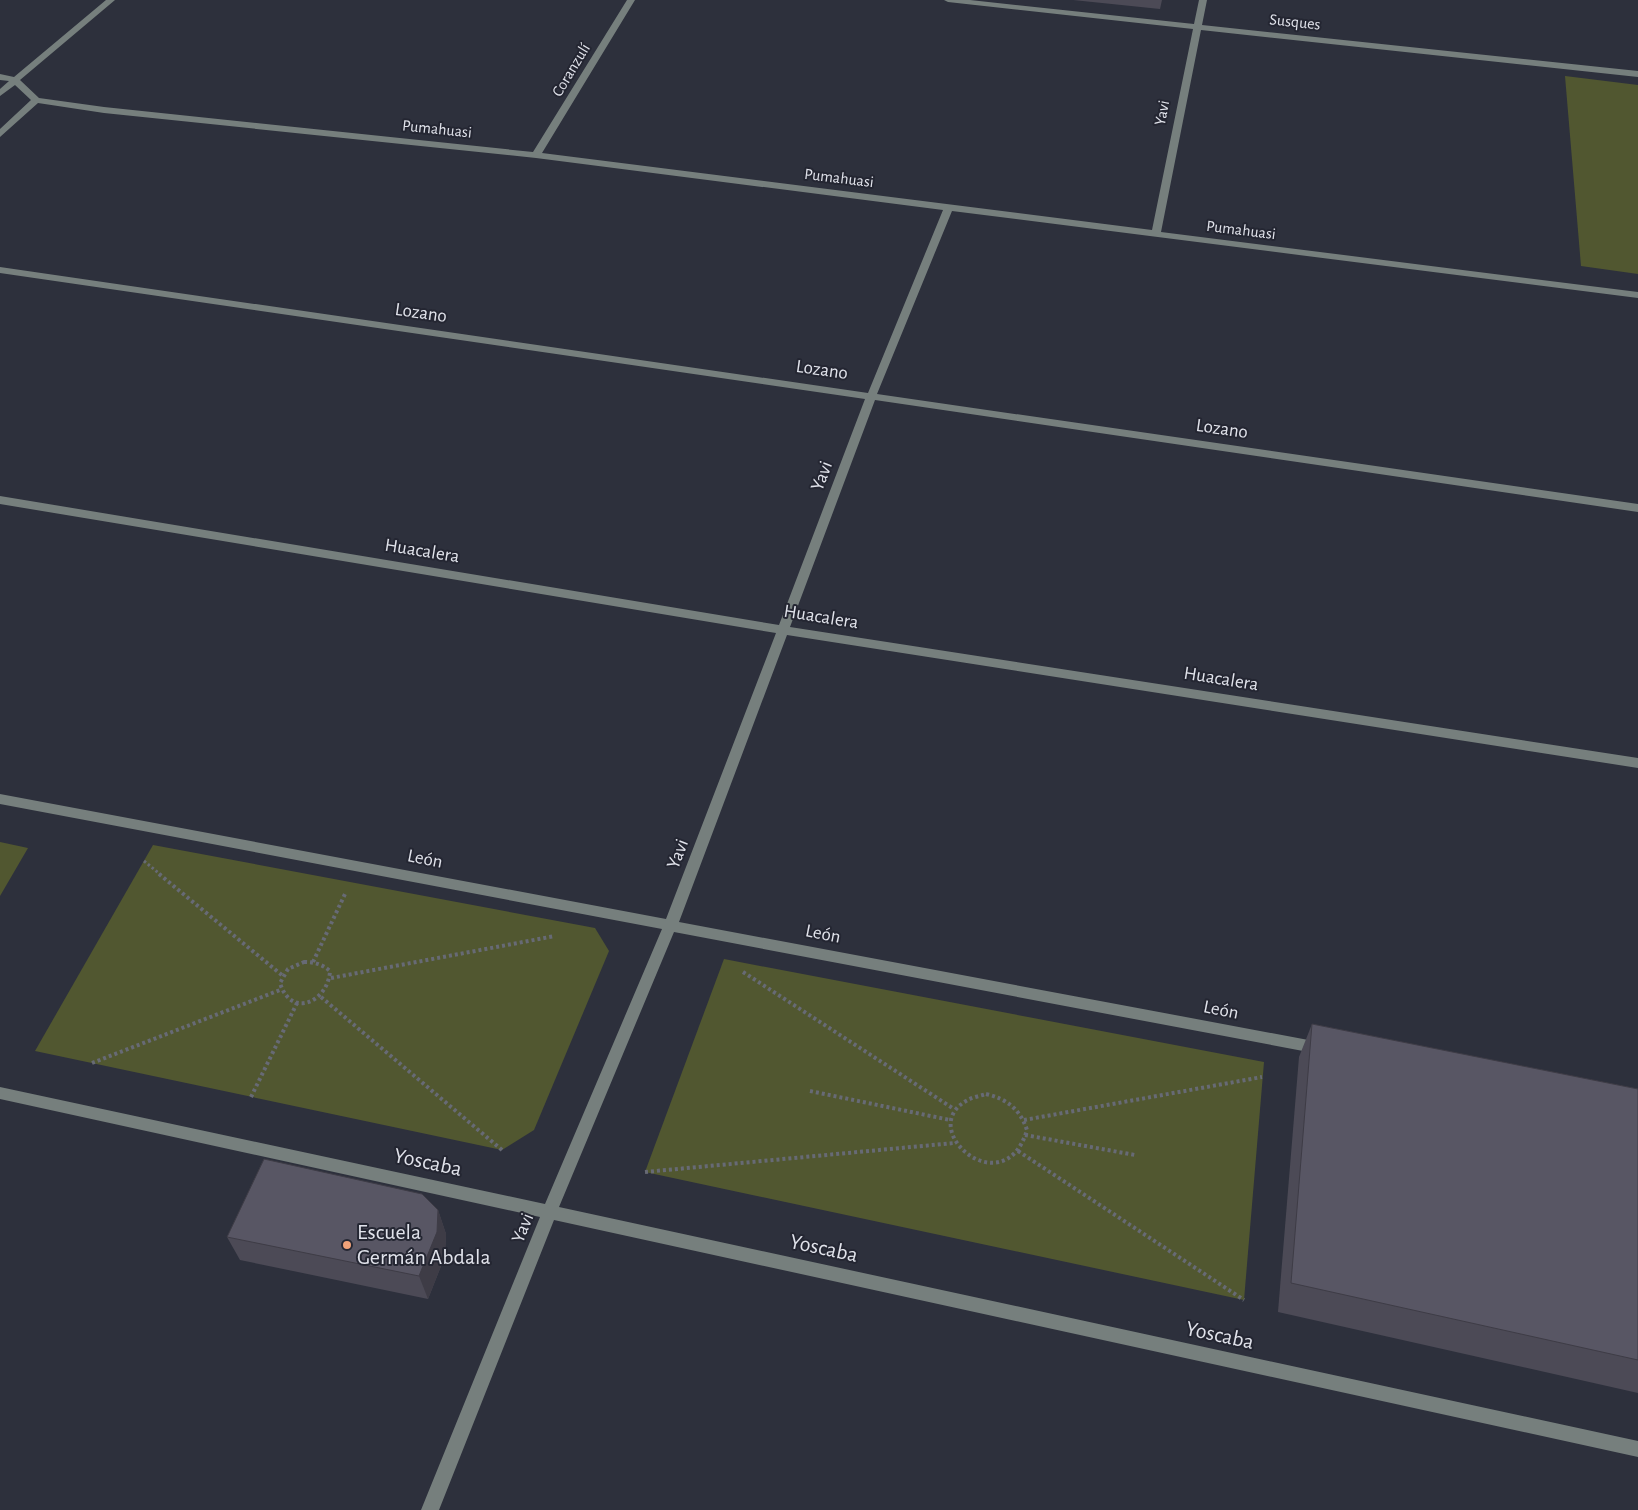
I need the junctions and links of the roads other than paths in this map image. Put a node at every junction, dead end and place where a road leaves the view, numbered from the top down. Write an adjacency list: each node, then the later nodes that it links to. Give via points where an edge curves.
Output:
1 (111, 0): 8 (street)
2 (631, 0): 12 (street, Coranzulí)
3 (948, 0): 5 (street, Susques)
4 (1203, 0): 5 (street, Yavi)
5 (1198, 27): 6 (street, Susques); 14 (street, Yavi)
6 (1638, 74)
7 (0, 77): 8 (street)
8 (15, 80): 9 (street); 10 (street)
9 (0, 93)
10 (36, 100): 11 (street); 12 (street, Pumahuasi)
11 (0, 134)
12 (536, 155): 13 (street, Pumahuasi)
13 (949, 207): 14 (street, Pumahuasi); 17 (street, Yavi)
14 (1156, 234): 16 (street, Pumahuasi)
15 (0, 270): 17 (street, Lozano)
16 (1638, 296)
17 (872, 395): 19 (street, Lozano); 20 (street, Yavi)
18 (0, 500): 20 (street, Huacalera)
19 (1638, 508)
20 (783, 630): 21 (street, Huacalera); 23 (street, Yavi)
21 (1638, 763)
22 (0, 799): 23 (street, León)
23 (671, 924): 24 (street, León); 26 (street, Yavi)
24 (1335, 1051)
25 (0, 1092): 26 (street, Yoscaba)
26 (550, 1211): 27 (street, Yoscaba); 28 (street, Yavi)
27 (1638, 1449)
28 (430, 1510)

